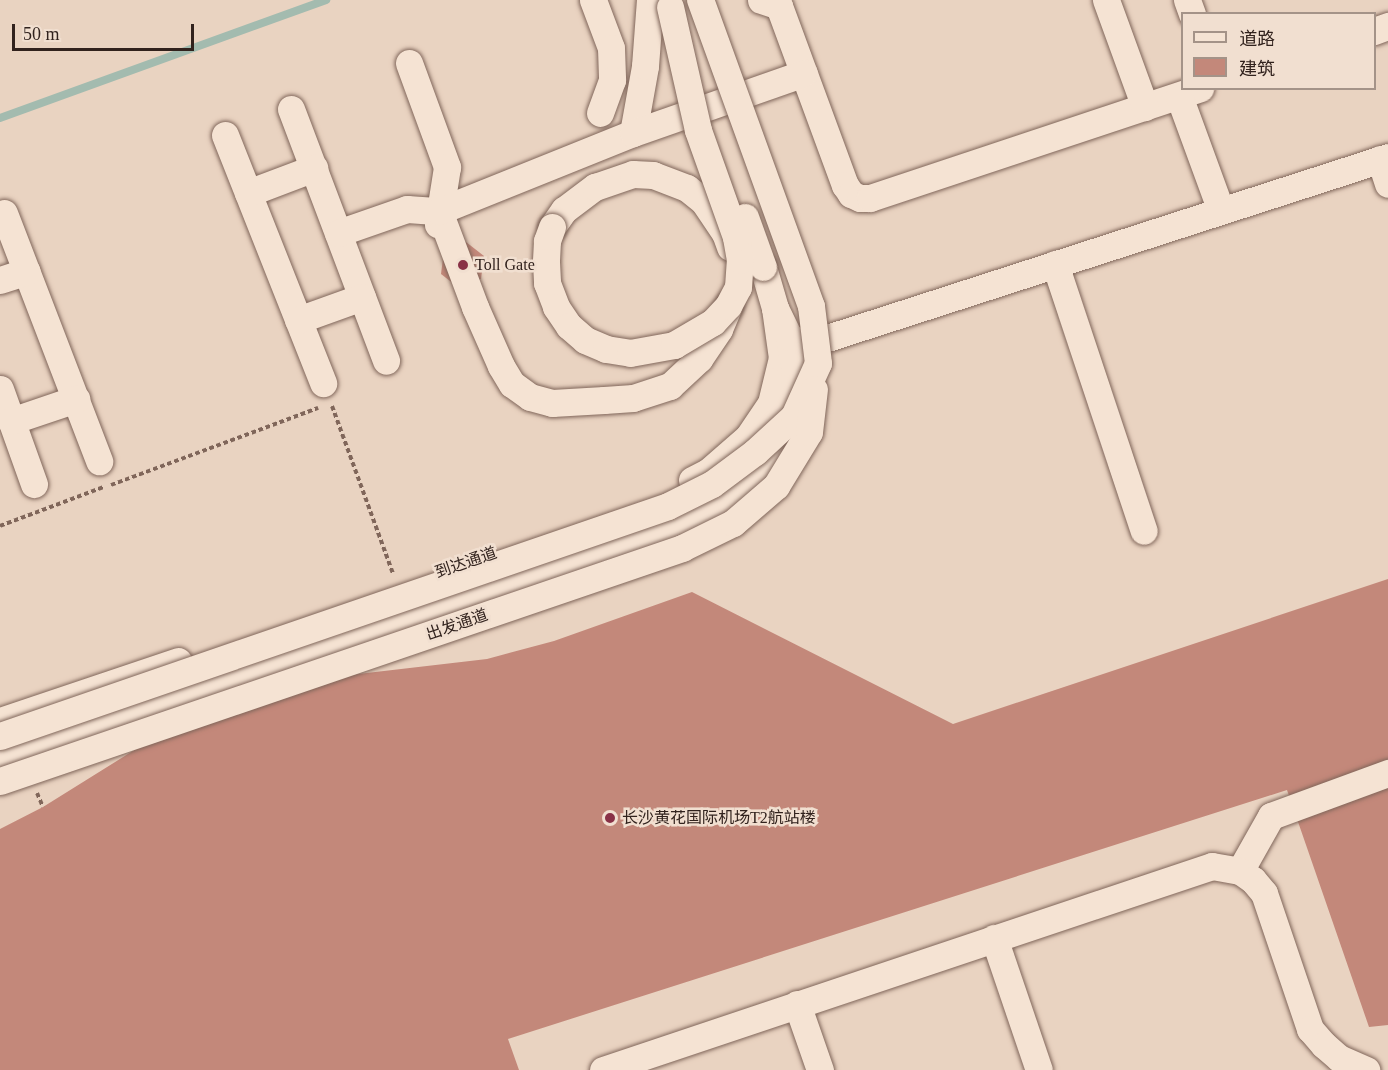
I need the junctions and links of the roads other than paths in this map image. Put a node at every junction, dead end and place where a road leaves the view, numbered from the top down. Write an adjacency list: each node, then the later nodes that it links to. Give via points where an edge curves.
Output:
1 (593, 0): 15 (street, via 611,48 612,80)
2 (640, 0): 7 (street)
3 (700, 0): 33 (street, 出发通道, bridge, via 811,306)
4 (761, 0): 9 (street, via 779,6)
5 (1106, 0): 13 (street)
6 (663, 2): 7 (street); 29 (street, 到达通道, bridge); 37 (street, bridge, via 698,130 736,237 740,260 738,287 728,306 713,322 674,345 630,353 606,350 585,340 556,307 547,284 547,241 552,227 571,204 595,187 633,174 653,175 687,188 704,202 725,232 734,275 727,312 713,339 686,374 670,386 633,398)
7 (648, 29): 16 (street)
8 (409, 63): 21 (street, via 447,167)
9 (804, 73): 10 (street); 12 (street)
10 (761, 88): 12 (street); 16 (street)
11 (1190, 92): 13 (street); 22 (street)
12 (816, 105): 13 (street, via 845,185 851,194 870,198)
13 (1145, 107)
14 (291, 109): 19 (street)
15 (600, 113)
16 (633, 133): 21 (street)
17 (225, 135): 20 (street)
18 (1385, 167): 22 (street)
19 (314, 168): 20 (street); 24 (street)
20 (248, 193): 30 (street)
21 (449, 207): 24 (street, via 408,209); 37 (street, via 470,243 524,375 550,394); 37 (street, via 475,307 512,384 530,397 552,403)
22 (1221, 211): 25 (street)
23 (4, 213): 26 (street)
24 (338, 233): 28 (street)
25 (1055, 264): 31 (street, via 818,341 798,343); 41 (street)
26 (27, 271): 27 (street); 36 (street)
27 (0, 280)
28 (362, 297): 30 (street); 32 (street)
29 (775, 308): 31 (street); 42 (street, 到达通道, via 782,358 771,403 748,437 708,472 666,494 614,513)
30 (298, 320): 35 (street)
31 (789, 337): 44 (street, bridge, via 795,393 790,428 759,471 721,506 680,529)
32 (386, 361)
33 (818, 363): 43 (street, bridge, via 794,416 756,452 712,484 668,506); 46 (street, 出发通道, bridge, via 809,432 776,486 734,523 682,548)
34 (0, 389): 38 (street)
35 (325, 398)
36 (76, 399): 38 (street); 39 (street)
37 (576, 402)
38 (11, 421): 40 (street)
39 (99, 461)
40 (34, 484)
41 (1144, 531)
42 (0, 721)
43 (0, 736)
44 (0, 760)
45 (1388, 773): 47 (street, via 1271,816)
46 (0, 781)
47 (1240, 871): 48 (street, via 1212,866 1195,870); 53 (street, via 1264,893 1310,1029 1339,1058)
48 (994, 938): 49 (street); 52 (street)
49 (797, 1004): 50 (street); 51 (street)
50 (603, 1070)
51 (820, 1070)
52 (1040, 1070)
53 (1366, 1070)

